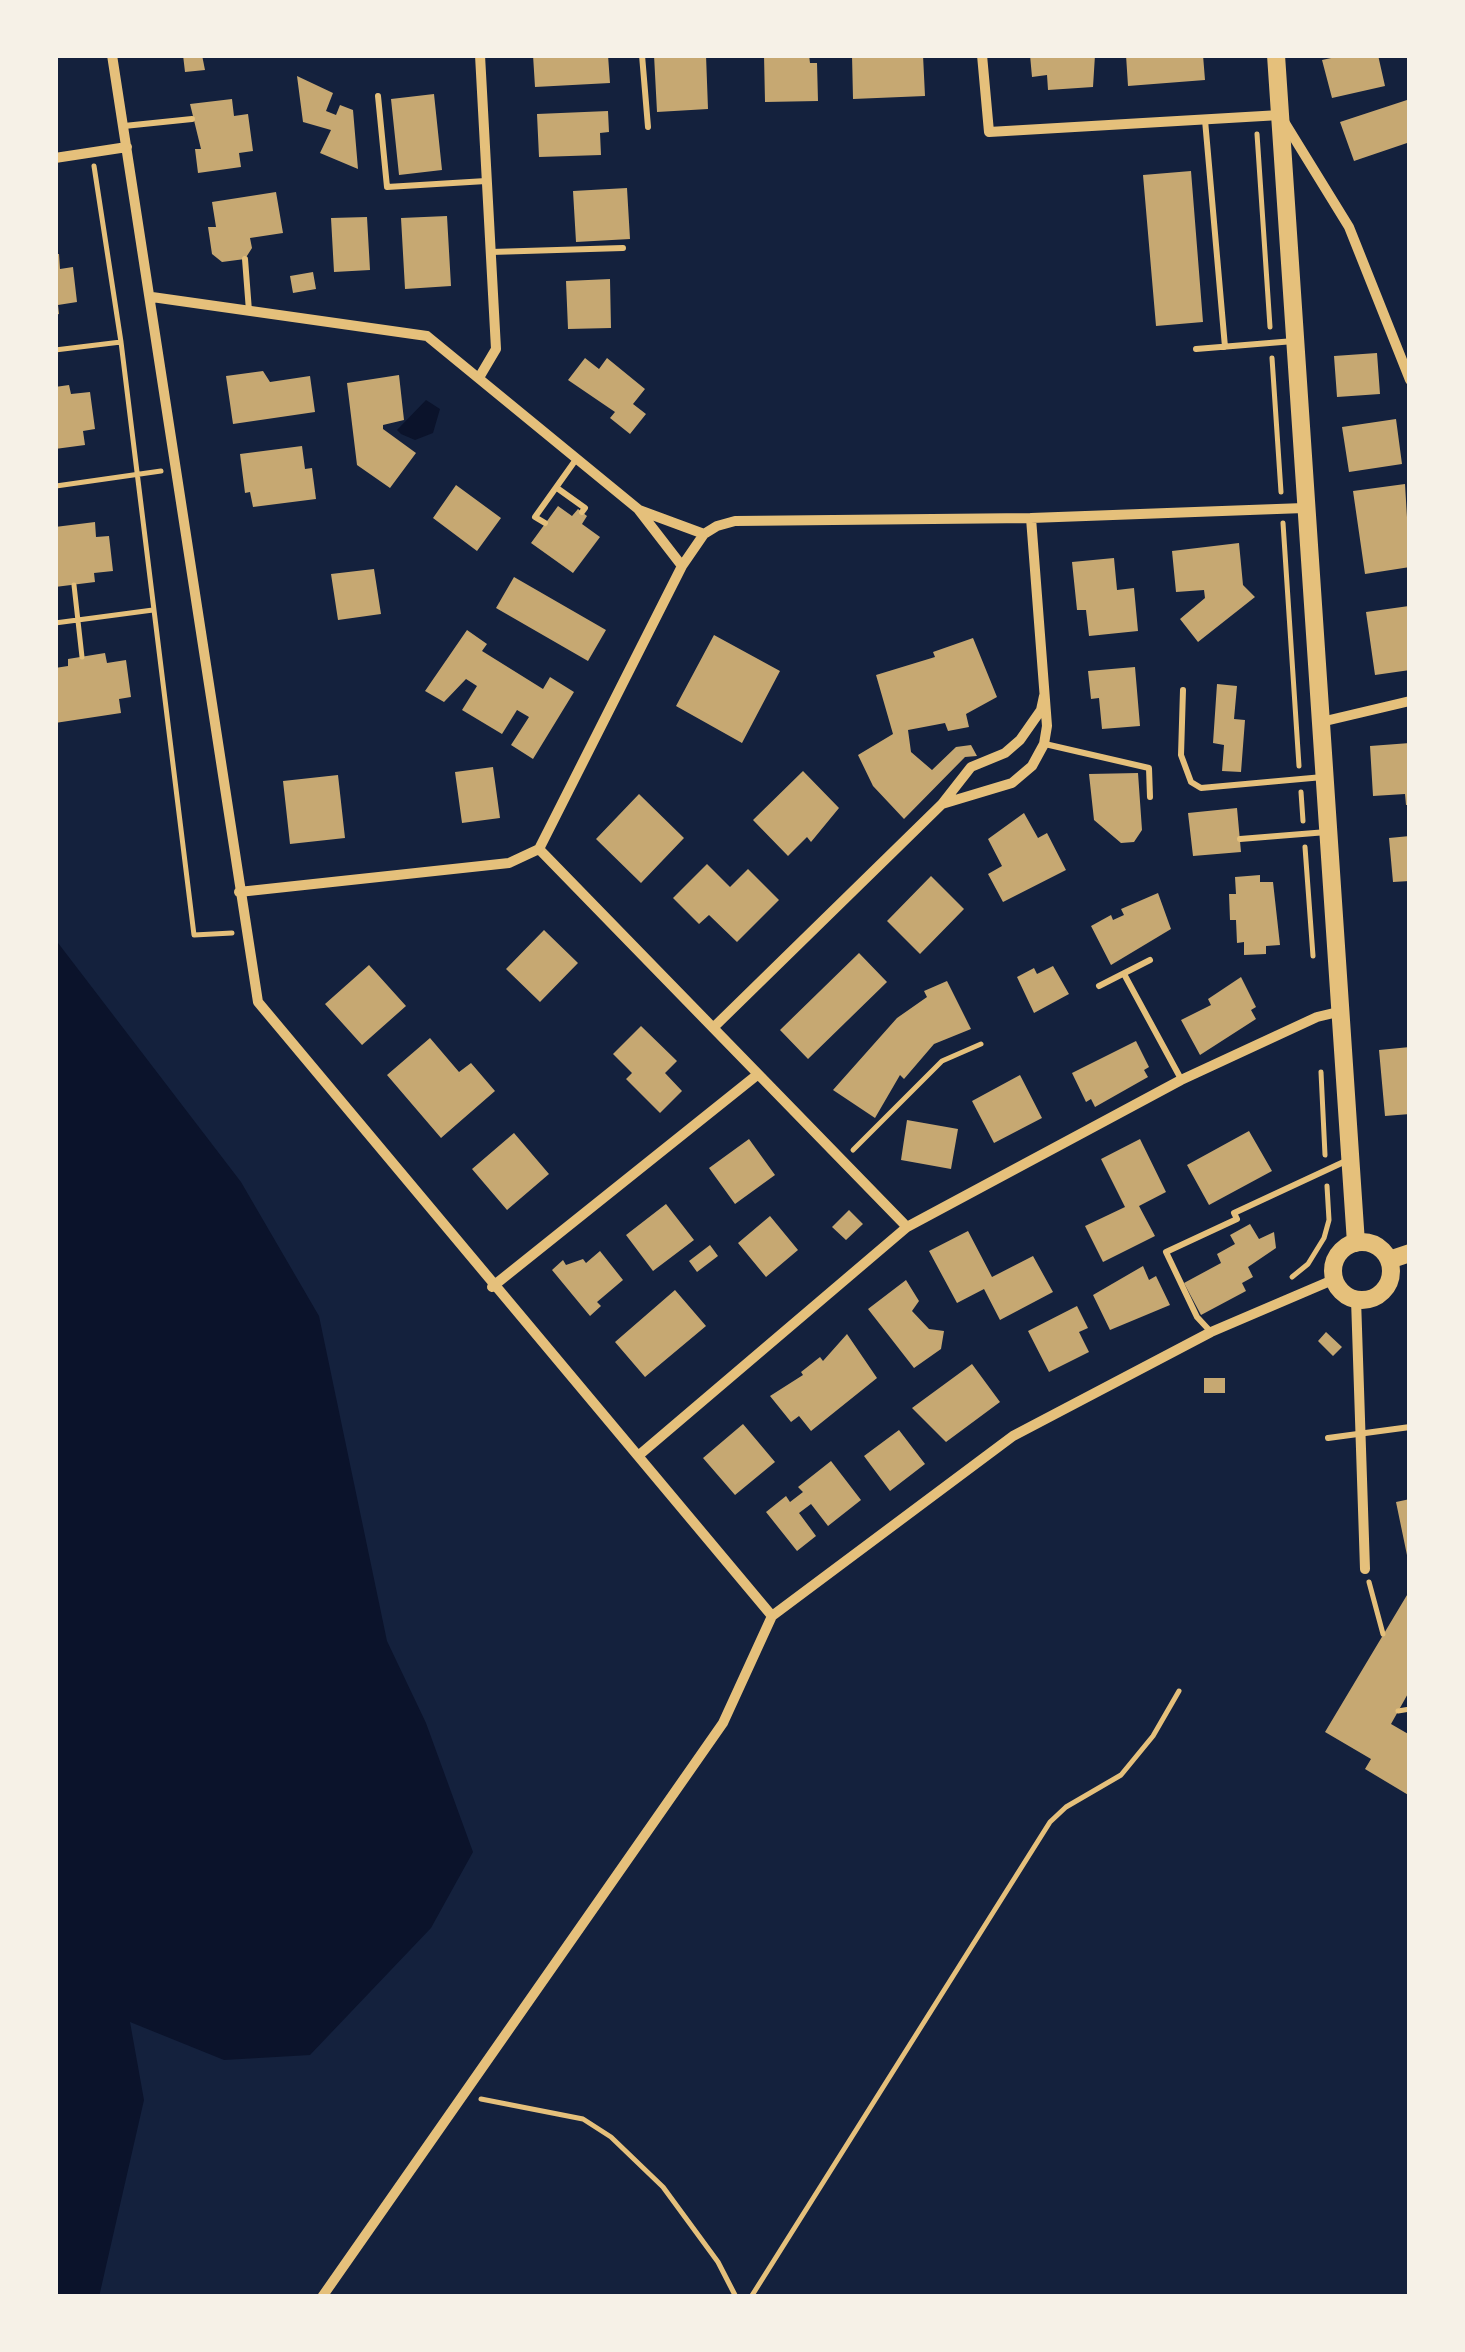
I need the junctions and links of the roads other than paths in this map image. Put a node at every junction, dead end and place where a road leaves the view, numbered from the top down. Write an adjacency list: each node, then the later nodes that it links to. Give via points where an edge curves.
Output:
1 (112, 55): 12 (street)
2 (348, 55): 3 (lane)
3 (358, 55)
4 (480, 55): 16 (street)
5 (642, 55): 13 (lane)
6 (982, 55): 11 (street, via 989,132)
7 (1276, 55): 9 (main road)
8 (378, 96): 16 (lane, via 388,187)
9 (1280, 116): 11 (street); 22 (main road); 26 (street, via 1350,227)
10 (192, 119): 12 (lane)
11 (1206, 120): 23 (lane)
12 (124, 126): 14 (street)
13 (648, 128)
14 (128, 148): 15 (street); 20 (street)
15 (55, 158)
16 (487, 181): 18 (street)
17 (623, 248): 18 (lane)
18 (491, 252): 25 (street, via 496,349)
19 (244, 259): 21 (lane)
20 (152, 298): 21 (street); 47 (street)
21 (249, 312): 25 (street, via 412,331)
22 (1296, 341): 23 (lane); 29 (main road)
23 (1225, 347): 24 (lane)
24 (1196, 349)
25 (480, 376): 27 (street)
26 (1410, 380)
27 (577, 457): 28 (lane); 30 (street)
28 (556, 488): 31 (lane); 33 (lane, via 535,517)
29 (1304, 508): 32 (street); 39 (main road)
30 (638, 509): 34 (street); 35 (street)
31 (582, 512)
32 (1031, 518): 34 (street, via 735,521); 37 (street)
33 (545, 524)
34 (704, 534): 35 (street)
35 (682, 566): 46 (street)
36 (1183, 690): 41 (lane, via 1181,755 1191,782 1201,788)
37 (1044, 696): 40 (street); 43 (street, via 1020,740 970,767)
38 (1410, 701): 39 (street)
39 (1321, 722): 41 (main road)
40 (1044, 744): 42 (lane, via 1148,768); 43 (street, via 1012,783)
41 (1325, 776): 44 (main road)
42 (1150, 798)
43 (942, 804): 52 (street)
44 (1328, 832): 45 (lane); 51 (main road)
45 (1240, 839)
46 (539, 849): 47 (street, via 509,863); 52 (street)
47 (239, 892): 61 (street, via 258,1002)
48 (1150, 960): 49 (lane)
49 (1124, 974): 50 (lane); 54 (lane)
50 (1099, 986)
51 (1338, 1012): 54 (street); 55 (main road)
52 (714, 1026): 53 (street)
53 (757, 1074): 56 (street); 61 (street)
54 (1182, 1080): 56 (street)
55 (1350, 1160): 57 (main road); 63 (lane, via 1166,1252)
56 (907, 1227): 67 (street)
57 (1356, 1242): 59 (main road, via 1376,1245); 60 (main road, via 1338,1256)
58 (1410, 1253): 59 (main road)
59 (1389, 1260): 62 (main road, via 1384,1289)
60 (1335, 1279): 62 (main road); 63 (street)
61 (492, 1287): 67 (street)
62 (1356, 1299): 65 (street)
63 (1211, 1332): 69 (street, via 1012,1436)
64 (1410, 1427): 65 (lane)
65 (1362, 1436): 66 (lane); 68 (street)
66 (1328, 1438)
67 (638, 1456): 69 (street)
68 (1366, 1569)
69 (772, 1616): 70 (street, via 723,1723)
70 (322, 2297)

